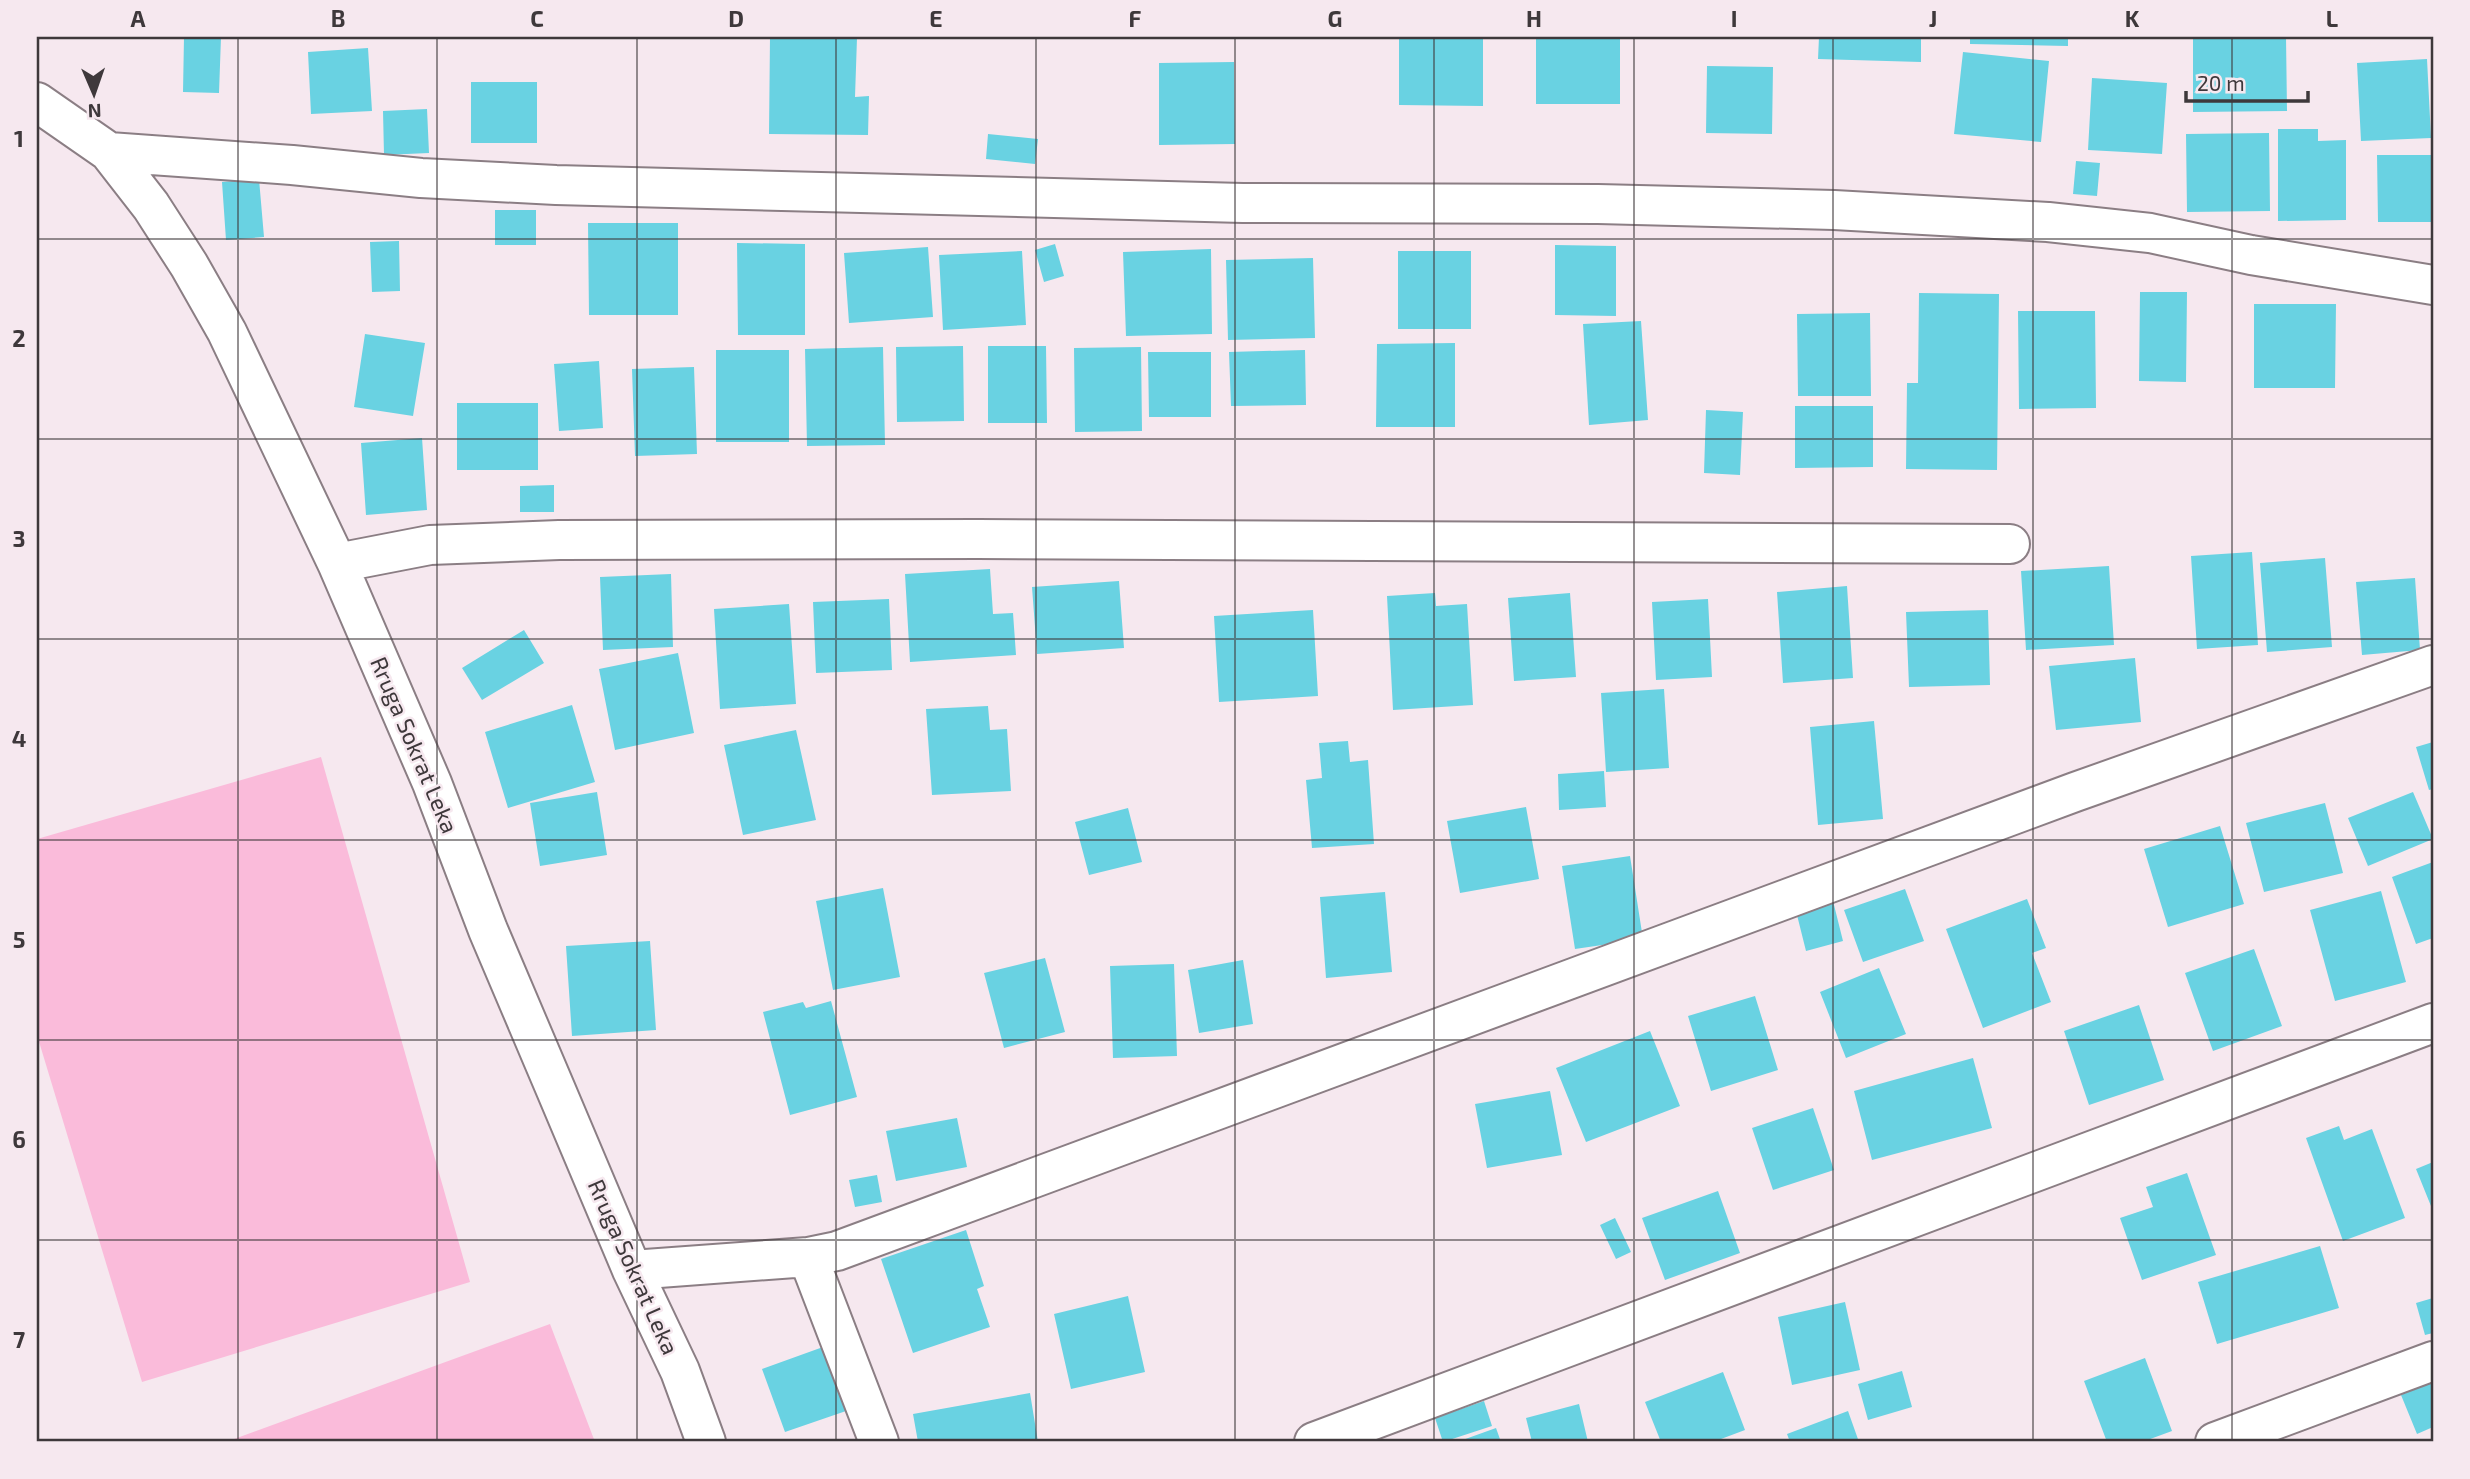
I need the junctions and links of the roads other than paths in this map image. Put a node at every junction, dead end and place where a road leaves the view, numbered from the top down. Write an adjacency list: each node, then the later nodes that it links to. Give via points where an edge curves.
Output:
1 (37, 102): 2 (street, Rruga Sokrat Leka)
2 (110, 152): 3 (street, via 556,185 1230,203 1598,204 2048,222 2151,233); 5 (street, Rruga Sokrat Leka, via 151,205 228,332)
3 (2433, 285)
4 (2010, 544): 5 (street, via 573,540 430,545)
5 (337, 563): 9 (street, Rruga Sokrat Leka)
6 (2433, 665): 8 (street, via 2075,792 837,1251)
7 (2433, 1023): 13 (street)
8 (808, 1257): 9 (street); 12 (street)
9 (632, 1270): 11 (street, Rruga Sokrat Leka, via 680,1371)
10 (2433, 1361): 14 (street)
11 (706, 1442)
12 (878, 1442)
13 (1314, 1442)
14 (2215, 1442)

